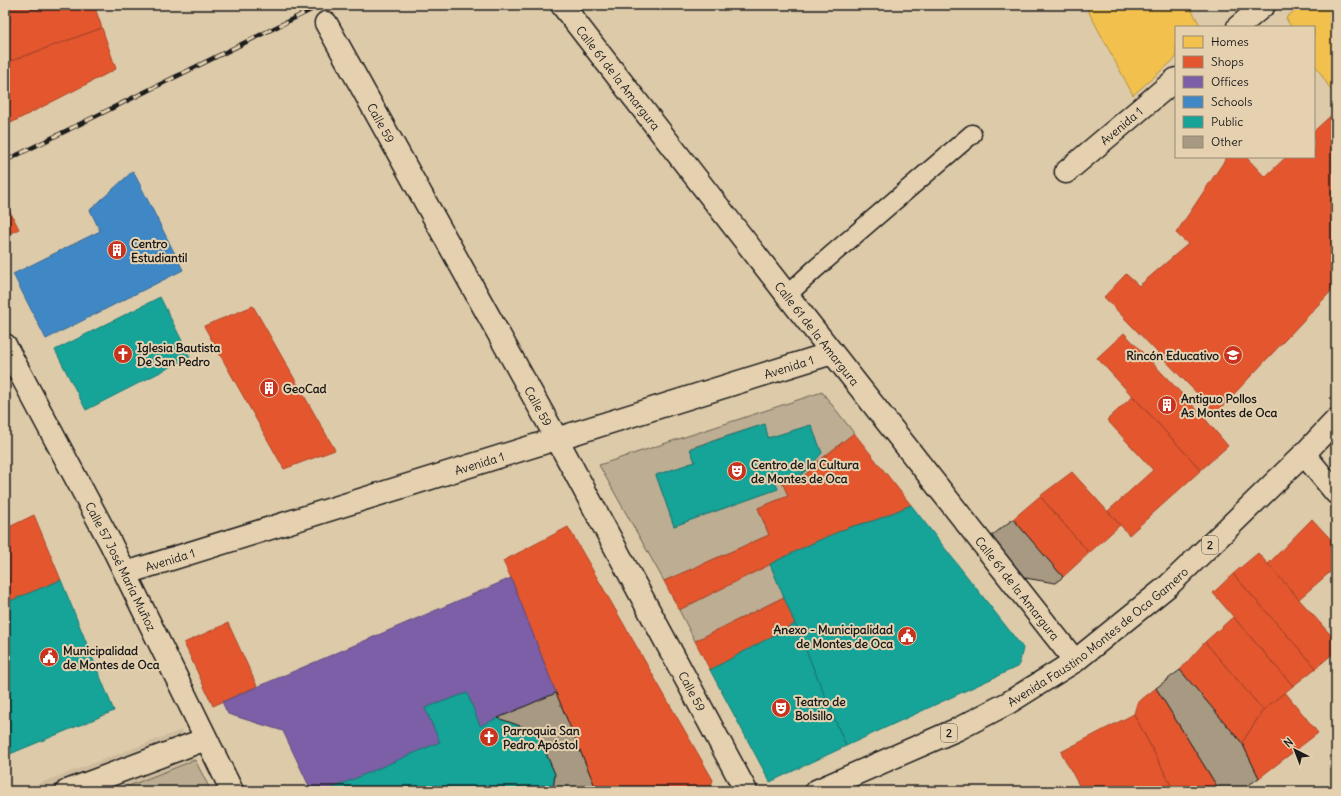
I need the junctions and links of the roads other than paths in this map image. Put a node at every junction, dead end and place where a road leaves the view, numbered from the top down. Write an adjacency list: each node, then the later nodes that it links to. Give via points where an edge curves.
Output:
1 (562, 5): 8 (main road, Calle 61 de la Amargura)
2 (1264, 5): 4 (main road)
3 (326, 23): 12 (main road, Calle 59)
4 (1239, 26)
5 (1175, 80): 7 (main road, Avenida 1)
6 (972, 134): 8 (lane)
7 (1066, 172)
8 (787, 295): 10 (main road, Calle 61 de la Amargura)
9 (5, 345): 15 (main road, Calle 57 José María Muñoz)
10 (832, 353): 12 (main road, Avenida 1); 16 (main road, Calle 61 de la Amargura)
11 (1336, 420): 13 (main road, Avenida Faustino Montes de Oca Gamero / 2)
12 (557, 439): 15 (main road, Avenida 1); 20 (main road, Calle 59)
13 (1304, 454): 14 (main road); 16 (main road, Avenida Faustino Montes de Oca Gamero / 2, via 1169,585)
14 (1336, 493)
15 (126, 573): 17 (main road, Calle 57 José María Muñoz)
16 (1075, 661): 21 (main road, Avenida Faustino Montes de Oca Gamero / 2, via 1008,703 958,729)
17 (206, 739): 18 (main road); 19 (main road, Calle 57 José María Muñoz)
18 (67, 791)
19 (232, 791)
20 (746, 791)
21 (816, 791)

